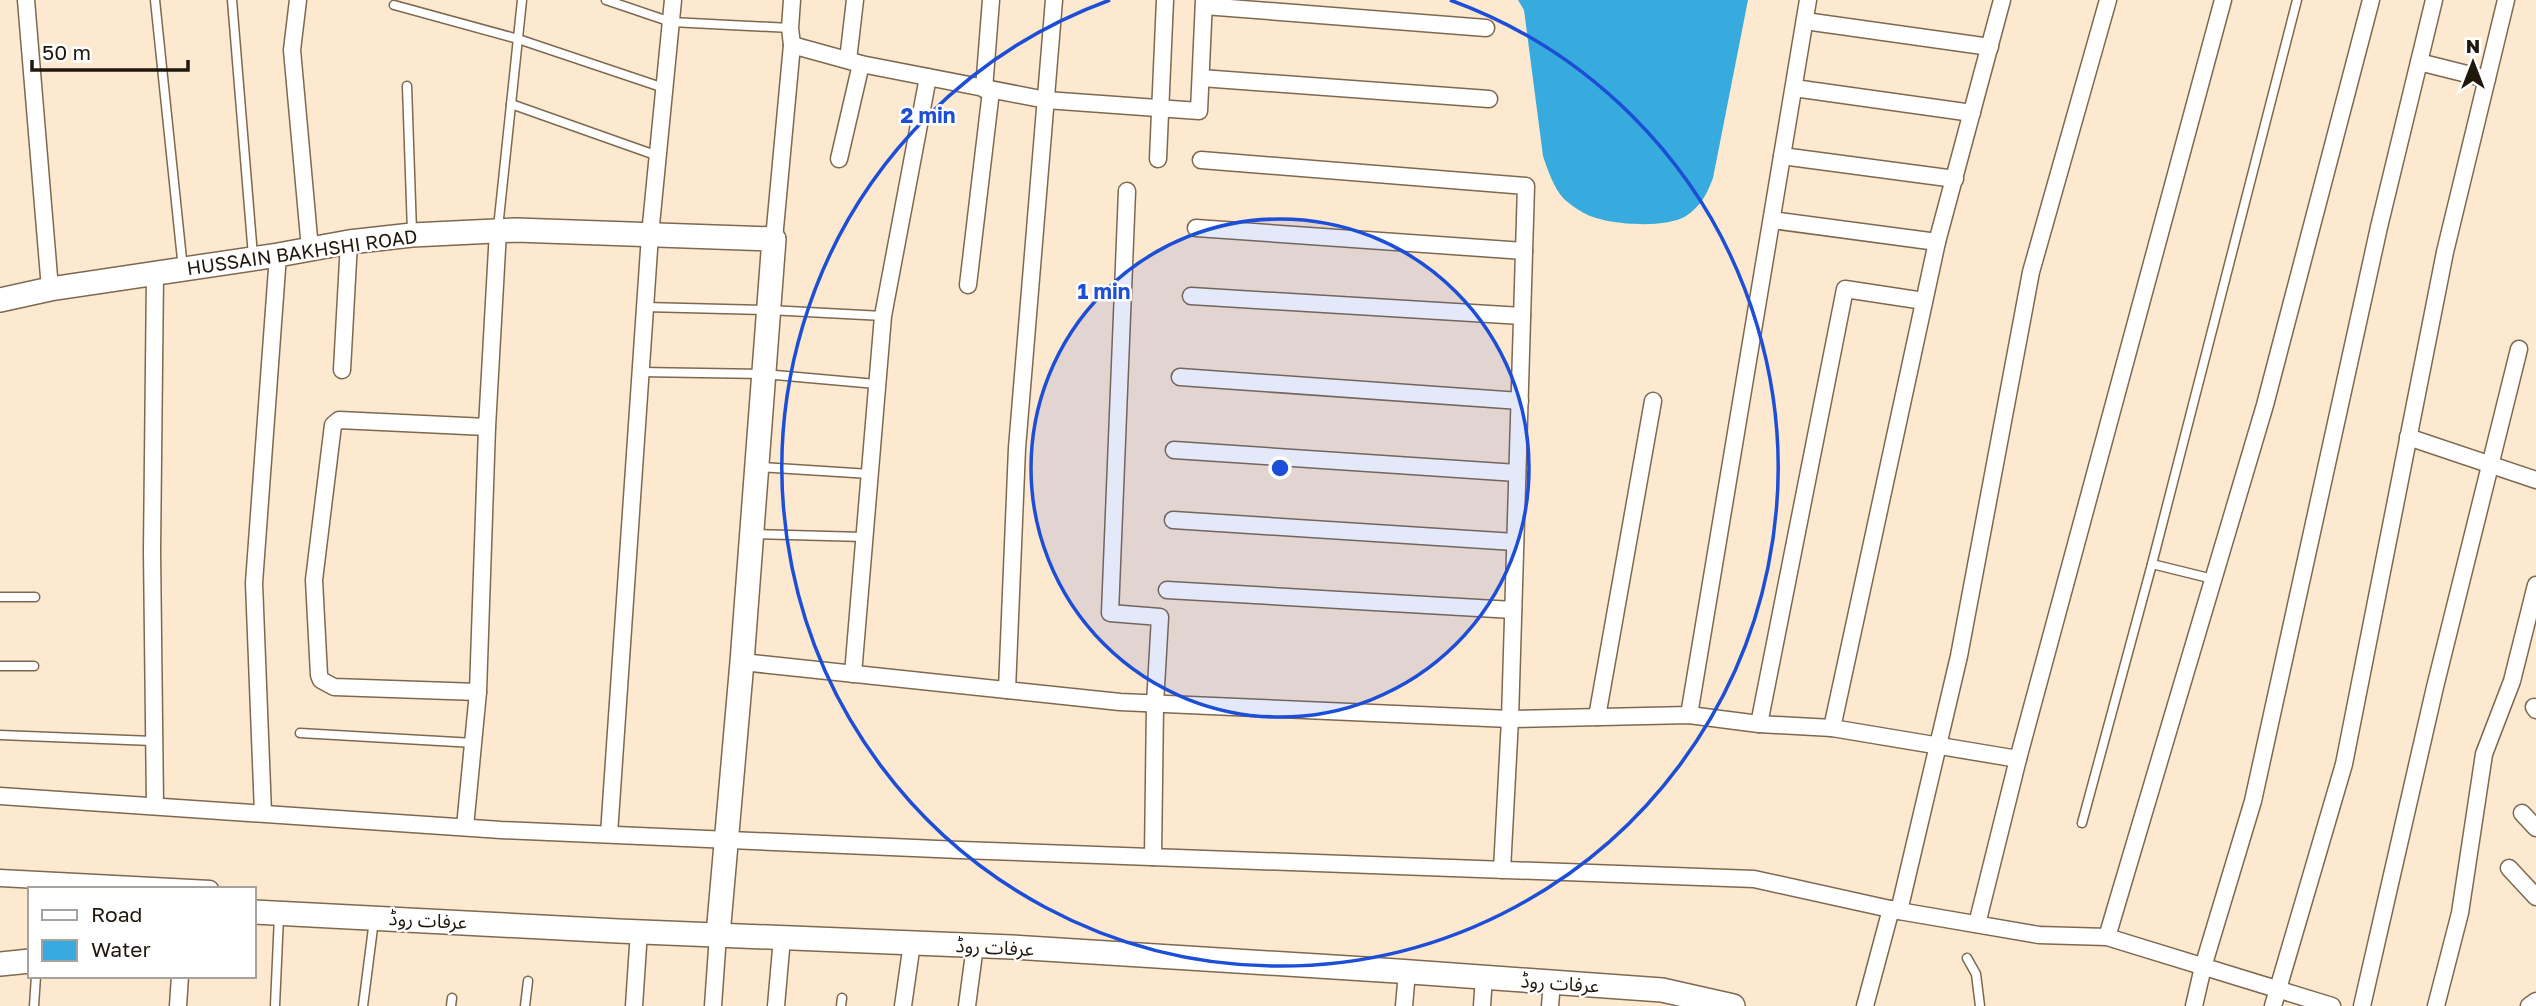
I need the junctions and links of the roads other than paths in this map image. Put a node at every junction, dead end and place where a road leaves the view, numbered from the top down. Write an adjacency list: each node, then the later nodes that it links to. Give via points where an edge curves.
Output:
1 (26, 0): 65 (street)
2 (155, 0): 62 (lane)
3 (232, 0): 61 (lane)
4 (298, 0): 58 (street, via 292,50)
5 (522, 0): 27 (lane)
6 (606, 0): 24 (lane)
7 (673, 0): 24 (street)
8 (792, 0): 26 (street)
9 (855, 0): 29 (street)
10 (991, 0): 37 (street)
11 (1054, 0): 39 (street)
12 (1165, 0): 41 (street)
13 (1808, 0): 23 (street)
14 (2002, 0): 28 (street)
15 (2108, 0): 116 (street, via 2031,272 1959,656)
16 (2223, 0): 117 (street)
17 (2297, 0): 93 (lane)
18 (2371, 0): 94 (street)
19 (2434, 0): 30 (street)
20 (2506, 0): 33 (street)
21 (1204, 3): 25 (street); 32 (street)
22 (394, 5): 27 (lane)
23 (1805, 21): 28 (street); 36 (street)
24 (671, 22): 26 (lane); 35 (street)
25 (1486, 28)
26 (791, 37): 29 (street); 55 (street)
27 (517, 39): 35 (lane); 40 (lane)
28 (1990, 47): 42 (street)
29 (855, 62): 31 (street); 45 (street)
30 (2419, 62): 33 (street); 147 (street, via 2253,801)
31 (928, 77): 37 (street); 71 (street)
32 (1201, 78): 38 (street); 41 (street, via 1199,111)
33 (2487, 79): 82 (street, via 2445,252)
34 (407, 86): 53 (lane)
35 (664, 88): 43 (street)
36 (1794, 88): 42 (street); 44 (street)
37 (987, 90): 39 (street); 64 (street)
38 (1489, 99)
39 (1046, 100): 41 (street); 104 (street, via 1017,449)
40 (511, 104): 43 (lane); 52 (lane)
41 (1160, 108): 46 (street)
42 (1972, 113): 48 (street)
43 (657, 156): 54 (street)
44 (1782, 156): 48 (street); 50 (street)
45 (839, 159)
46 (1158, 159)
47 (1201, 160): 59 (street, via 1526,186)
48 (1955, 179): 57 (street)
49 (1126, 191): 106 (street, via 1110,613 1160,617)
50 (1772, 220): 57 (street); 107 (street)
51 (1196, 228): 59 (street)
52 (498, 231): 53 (street, HUSSAIN BAKHSHI ROAD); 54 (street, HUSSAIN BAKHSHI ROAD); 81 (street)
53 (412, 235): 56 (street, HUSSAIN BAKHSHI ROAD)
54 (650, 235): 55 (street, HUSSAIN BAKHSHI ROAD); 69 (street)
55 (774, 239): 70 (street)
56 (349, 242): 58 (street, HUSSAIN BAKHSHI ROAD); 74 (street)
57 (1937, 242): 68 (street)
58 (310, 249): 60 (street, HUSSAIN BAKHSHI ROAD)
59 (1524, 251): 72 (street)
60 (278, 256): 61 (street, HUSSAIN BAKHSHI ROAD); 120 (street, via 254,583)
61 (253, 259): 62 (street, HUSSAIN BAKHSHI ROAD)
62 (183, 269): 63 (street, HUSSAIN BAKHSHI ROAD)
63 (155, 274): 65 (street, HUSSAIN BAKHSHI ROAD); 114 (street)
64 (968, 285)
65 (50, 289): 67 (street, HUSSAIN BAKHSHI ROAD)
66 (1191, 296): 72 (street)
67 (0, 300)
68 (1924, 301): 110 (street, via 1845,289); 111 (street)
69 (645, 307): 70 (lane); 75 (street)
70 (769, 310): 71 (lane); 76 (street)
71 (883, 316): 78 (street)
72 (1522, 316): 79 (street)
73 (2519, 349): 84 (street)
74 (342, 370)
75 (640, 372): 76 (lane); 125 (street)
76 (764, 374): 78 (lane); 85 (street)
77 (1180, 377): 79 (street)
78 (876, 384): 87 (street)
79 (1520, 401): 86 (street)
80 (1653, 401): 108 (street)
81 (487, 428): 105 (street); 105 (street, via 339,420 333,425 314,580 319,675 327,684)
82 (2408, 437): 84 (street); 154 (street, via 2344,764)
83 (1174, 450): 86 (street)
84 (2490, 465): 88 (street); 175 (street)
85 (757, 467): 87 (lane); 90 (street)
86 (1517, 473): 92 (street)
87 (870, 474): 91 (street)
88 (2536, 481)
89 (1173, 520): 92 (street)
90 (752, 534): 91 (lane); 100 (street)
91 (866, 537): 103 (street)
92 (1515, 542): 99 (street)
93 (2152, 564): 94 (lane); 122 (lane)
94 (2213, 579): 141 (street)
95 (2536, 585): 176 (street, via 2512,681 2484,754 2460,913)
96 (1167, 590): 99 (street)
97 (0, 597): 98 (lane)
98 (35, 597)
99 (1513, 610): 109 (street)
100 (742, 662): 103 (street); 126 (street)
101 (0, 666): 102 (lane)
102 (34, 666)
103 (853, 674): 104 (street)
104 (1007, 690): 106 (street)
105 (478, 692): 115 (street)
106 (1155, 704): 109 (street); 127 (street)
107 (1689, 715): 108 (street); 110 (street)
108 (1597, 717): 109 (street)
109 (1510, 719): 129 (street)
110 (1759, 724): 111 (street)
111 (1832, 728): 116 (street)
112 (300, 733): 115 (lane)
113 (0, 735): 114 (lane)
114 (153, 741): 119 (street)
115 (474, 743): 123 (street)
116 (1936, 747): 117 (street); 133 (street)
117 (2018, 759): 137 (street)
118 (0, 796): 119 (street)
119 (155, 806): 120 (street)
120 (263, 813): 123 (street)
121 (2522, 813): 124 (street)
122 (2082, 823)
123 (465, 827): 125 (street)
124 (2536, 828)
125 (609, 835): 126 (street)
126 (726, 840): 127 (street); 139 (street)
127 (1153, 857): 129 (street)
128 (2509, 868): 132 (street)
129 (1502, 870): 133 (street, via 1754,879)
130 (0, 878): 131 (street)
131 (172, 887)
132 (2536, 897)
133 (1895, 910): 137 (street); 170 (street)
134 (256, 912): 135 (street, عرفات روڈ)
135 (279, 913): 136 (street, عرفات روڈ); 158 (lane)
136 (374, 917): 138 (street, عرفات روڈ); 159 (lane)
137 (1977, 925): 141 (street, via 2039,935)
138 (639, 931): 139 (street, عرفات روڈ); 161 (street)
139 (718, 935): 140 (street, عرفات روڈ); 162 (street)
140 (782, 937): 142 (street, عرفات روڈ); 163 (street)
141 (2107, 937): 147 (street)
142 (912, 943): 143 (street, عرفات روڈ); 164 (street)
143 (975, 946): 148 (street, عرفات روڈ); 165 (street)
144 (1967, 958): 171 (lane, via 1976,974)
145 (28, 961): 146 (street)
146 (0, 964)
147 (2203, 967): 154 (street); 172 (street)
148 (1407, 972): 149 (street, عرفات روڈ); 166 (street)
149 (1485, 977): 153 (street, عرفات روڈ); 167 (street)
150 (36, 978): 156 (lane)
151 (180, 978): 157 (street)
152 (528, 981): 160 (lane)
153 (1552, 982): 168 (street); 169 (street, عرفات روڈ, via 1662,990)
154 (2278, 989): 173 (street); 174 (street)
155 (2536, 1001): 177 (street)
156 (34, 1006)
157 (178, 1006)
158 (275, 1006)
159 (363, 1006)
160 (525, 1006)
161 (634, 1006)
162 (713, 1006)
163 (776, 1006)
164 (903, 1006)
165 (967, 1006)
166 (1404, 1006)
167 (1482, 1006)
168 (1549, 1006)
169 (1733, 1006)
170 (1866, 1006)
171 (1980, 1006)
172 (2194, 1006)
173 (2273, 1006)
174 (2332, 1006)
175 (2362, 1006)
176 (2436, 1006)
177 (2529, 1006)

